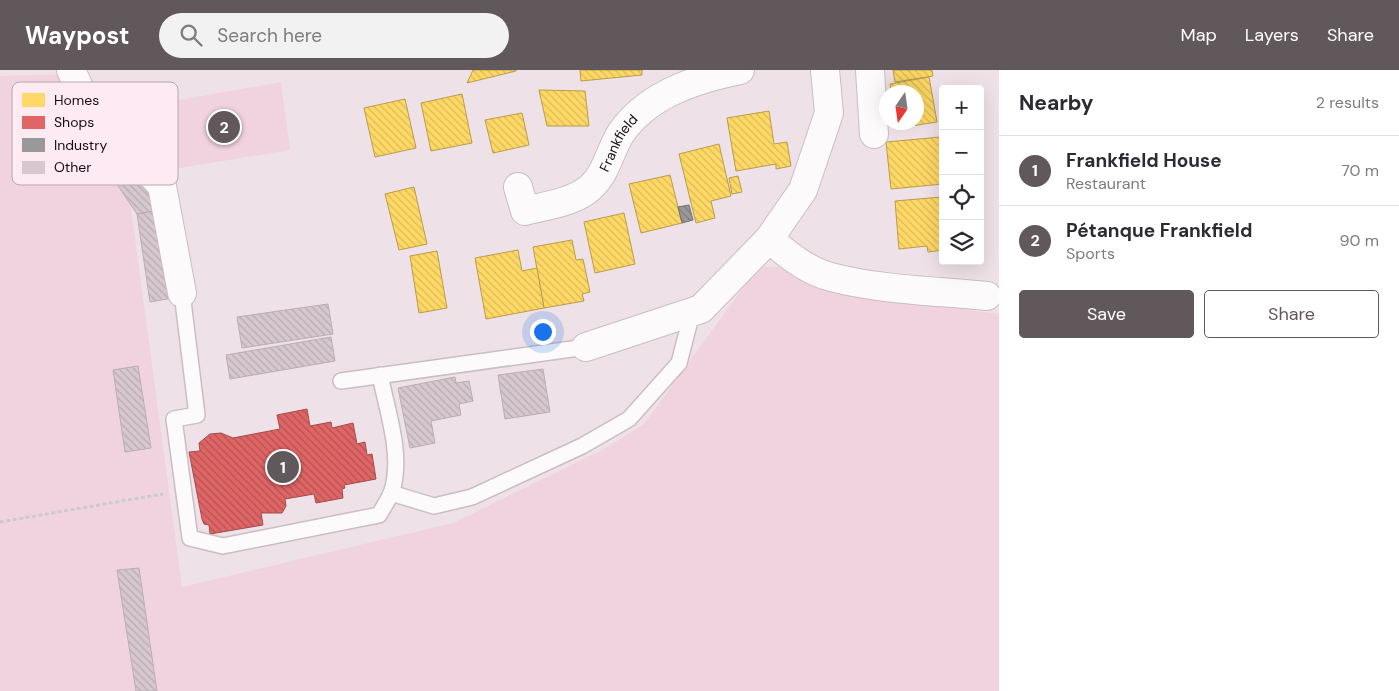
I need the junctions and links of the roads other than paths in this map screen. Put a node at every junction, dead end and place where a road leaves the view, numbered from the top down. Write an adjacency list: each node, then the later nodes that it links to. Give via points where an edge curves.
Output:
1 (71, 70): 5 (street)
2 (740, 70): 8 (street, Frankfield, via 716,75 671,92 642,109 622,133 602,176 586,191 562,202 525,211)
3 (825, 70): 9 (street, via 829,113 803,190)
4 (870, 70): 6 (street)
5 (76, 82)
6 (874, 134)
7 (161, 185): 10 (street)
8 (518, 187)
9 (769, 239): 11 (street, via 791,258 830,277); 12 (street, via 702,309)
10 (182, 293): 16 (lane, via 198,415 174,420 190,538 223,546 379,515)
11 (988, 296)
12 (692, 312): 13 (street); 16 (lane, via 679,363 629,419 574,450 472,497 434,506)
13 (586, 347): 14 (lane)
14 (380, 375): 15 (lane); 16 (lane, via 394,444 396,472)
15 (340, 381)
16 (392, 493)

